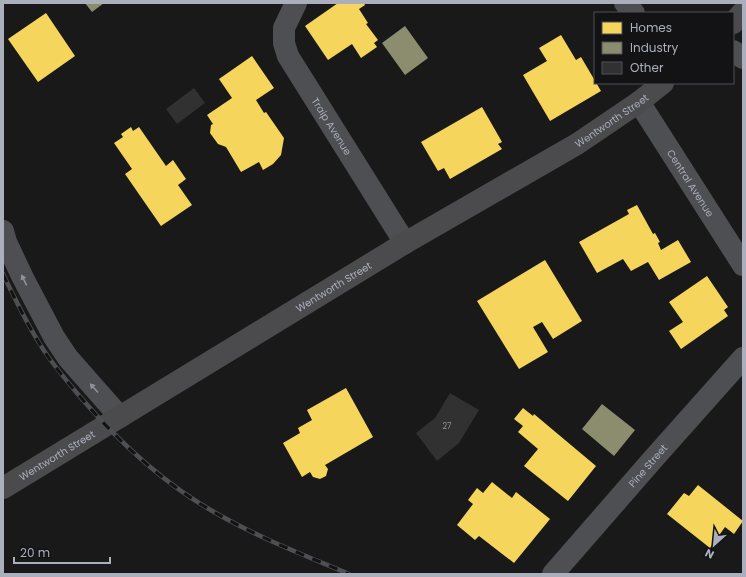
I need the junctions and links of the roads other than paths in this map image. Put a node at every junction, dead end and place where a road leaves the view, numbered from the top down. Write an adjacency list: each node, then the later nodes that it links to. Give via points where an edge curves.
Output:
1 (296, 3): 11 (street, Traip Avenue, via 284,28 284,43 288,56)
2 (625, 3): 3 (street)
3 (633, 12)
4 (743, 12): 5 (main road)
5 (734, 22)
6 (734, 52): 7 (street)
7 (743, 58)
8 (662, 84): 9 (main road, Wentworth Street)
9 (639, 102): 11 (main road, Wentworth Street, via 577,144); 12 (street, Central Avenue)
10 (3, 231): 14 (street, one-way to 10, via 68,358 54,337 23,278)
11 (405, 243): 14 (main road, Wentworth Street)
12 (743, 265)
13 (743, 358): 16 (street, Pine Street)
14 (120, 417): 15 (main road, Wentworth Street)
15 (3, 488)
16 (553, 574)

